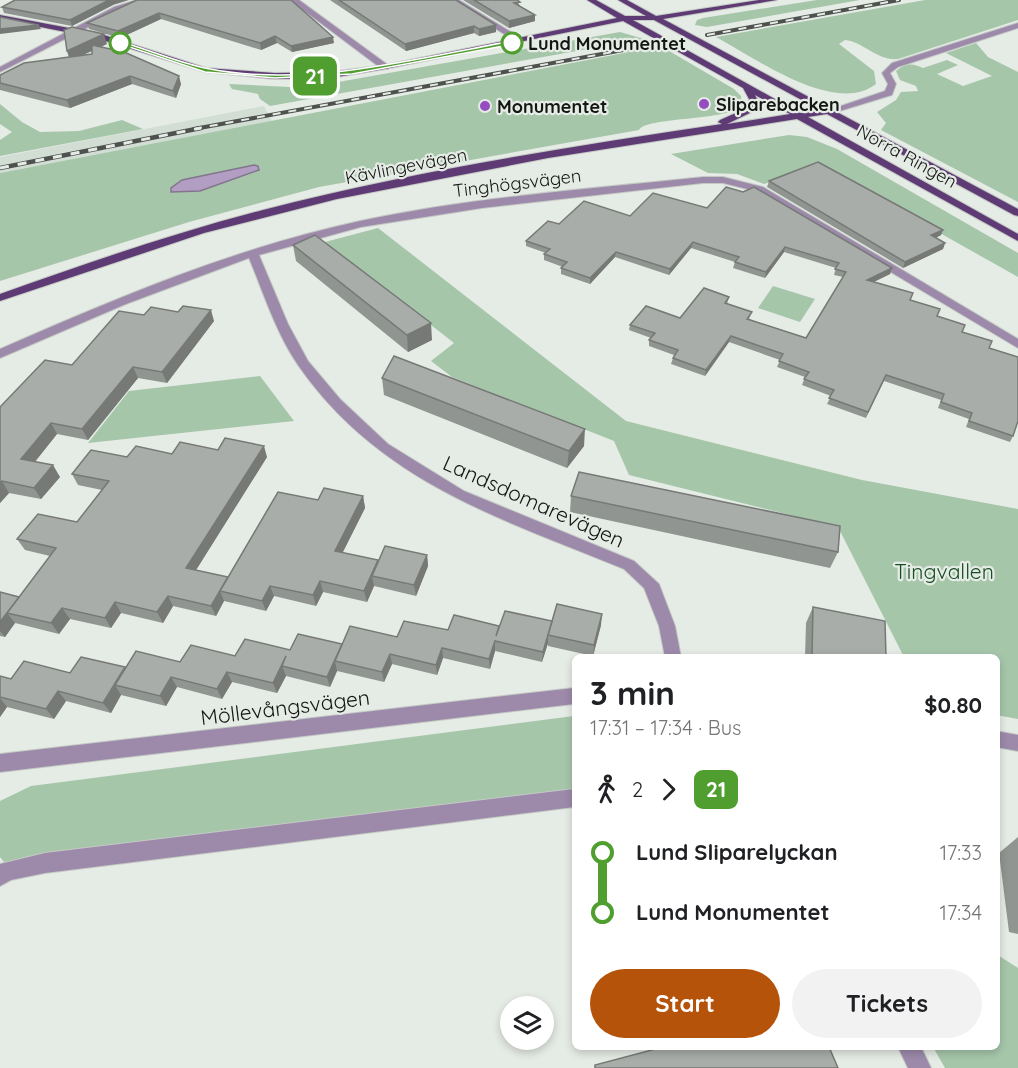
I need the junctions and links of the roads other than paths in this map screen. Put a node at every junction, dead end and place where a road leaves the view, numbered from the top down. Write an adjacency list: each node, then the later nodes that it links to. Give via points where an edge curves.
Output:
1 (143, 0): 14 (street)
2 (294, 0): 19 (street)
3 (454, 0): 15 (street)
4 (591, 0): 11 (main road, Norra Ringen)
5 (622, 0): 8 (main road, Norra Ringen)
6 (773, 0): 9 (main road)
7 (658, 8): 8 (main road)
8 (642, 10): 11 (main road); 12 (main road, Norra Ringen)
9 (695, 12): 12 (main road); 17 (main road, via 685,18 685,26)
10 (0, 17): 14 (main road)
11 (626, 18): 12 (main road); 19 (main road); 21 (main road, Norra Ringen)
12 (655, 18): 17 (main road, Norra Ringen)
13 (1018, 25): 22 (street, via 895,65 886,73 892,84 889,93)
14 (76, 31): 18 (street); 19 (main road, via 183,64 234,74 308,76)
15 (507, 32)
16 (0, 56): 18 (street)
17 (729, 58): 22 (main road, Norra Ringen)
18 (20, 59): 20 (street)
19 (385, 67)
20 (0, 70)
21 (746, 85): 23 (main road, Norra Ringen); 24 (main road, via 753,99 751,109 738,117)
22 (830, 111): 23 (main road, Kävlingevägen); 25 (main road, Norra Ringen)
23 (800, 116): 24 (main road, Kävlingevägen); 26 (main road, Norra Ringen)
24 (679, 135): 28 (main road, Kävlingevägen, via 491,166 279,210 200,231)
25 (1018, 213)
26 (1018, 238)
27 (253, 254): 29 (street, Tinghögsvägen, via 383,220 510,201 723,180 759,189); 30 (street, Tinghögsvägen, via 103,308); 31 (street, Landsdomarevägen, via 290,341 335,402 384,447 459,495 629,565 651,584 667,626)
28 (0, 298)
29 (1018, 344)
30 (0, 354)
31 (672, 654)
32 (572, 696): 35 (street, Möllevångsvägen)
33 (1000, 740): 34 (street)
34 (1018, 743)
35 (0, 764)
36 (572, 798): 37 (street, via 45,863)
37 (0, 876)
38 (911, 1050): 39 (street)
39 (920, 1068)

